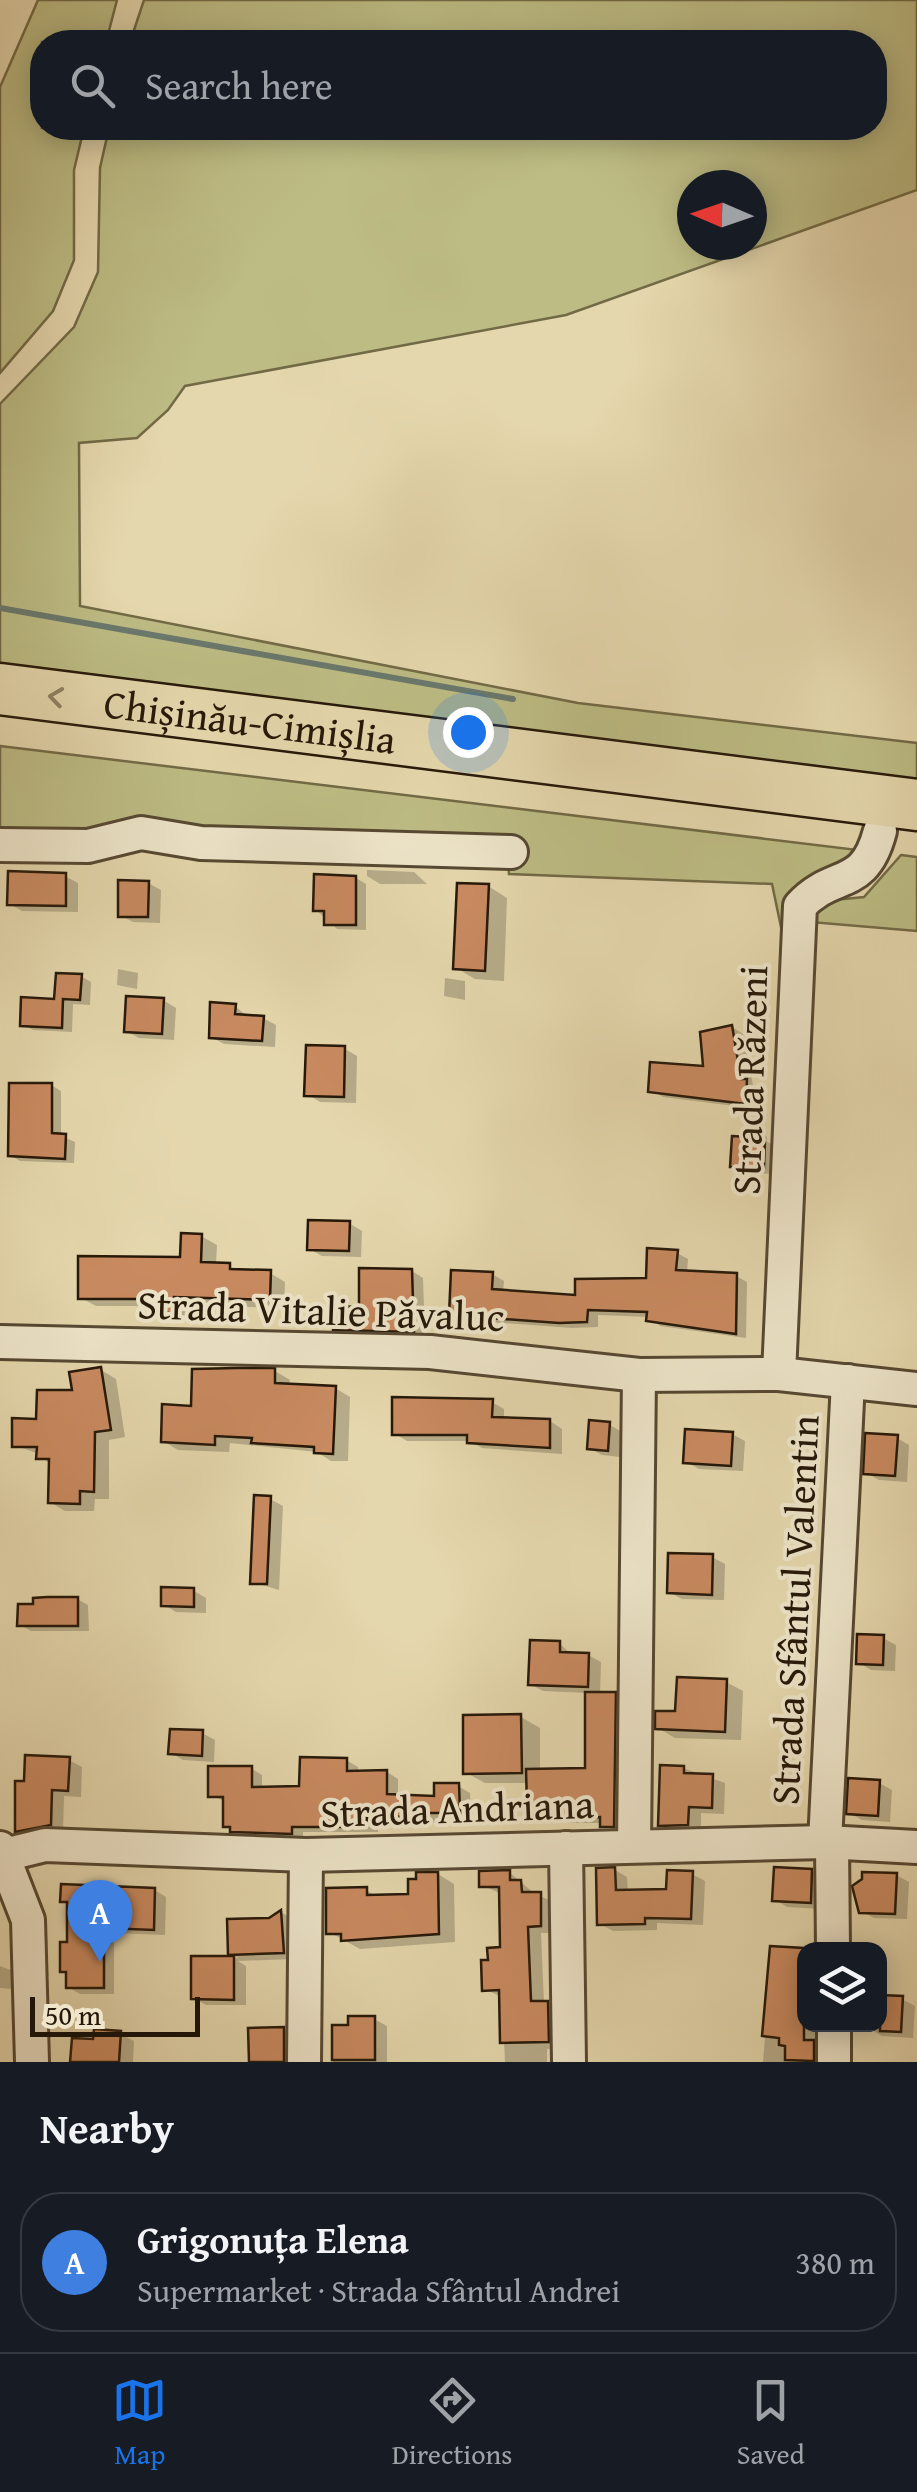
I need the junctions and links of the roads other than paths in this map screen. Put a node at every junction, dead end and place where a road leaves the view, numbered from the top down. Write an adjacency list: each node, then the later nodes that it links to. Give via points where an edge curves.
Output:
1 (0, 689): 3 (highway, Chișinău-Cimișlia, one-way to 1)
2 (0, 722): 3 (highway, Chișinău-Cimișlia)
3 (905, 824): 7 (street, Strada Răzeni, via 860,873 813,892 800,906)
4 (0, 845): 5 (street, via 88,846 141,833 201,842)
5 (511, 852)
6 (0, 1342): 8 (street, Strada Vitalie Păvaluc, via 430,1352)
7 (779, 1374): 8 (street, Strada Vitalie Păvaluc); 9 (street, Strada Vitalie Păvaluc)
8 (639, 1375): 12 (street)
9 (848, 1381): 10 (street, Strada Vitalie Păvaluc); 11 (street, Strada Sfântul Valentin)
10 (917, 1389)
11 (828, 1843): 12 (street, Strada Andriana); 13 (street, Strada Andriana); 18 (street, Strada Sfântul Valentin)
12 (634, 1845): 15 (street, Strada Andriana)
13 (917, 1847)
14 (0, 1848): 17 (street)
15 (566, 1848): 16 (street, Strada Andriana); 22 (street)
16 (306, 1855): 17 (street, Strada Andriana, via 45,1845); 21 (street)
17 (0, 1856): 20 (street, via 28,1920)
18 (833, 1942)
19 (834, 2032): 23 (street)
20 (32, 2062)
21 (304, 2062)
22 (570, 2062)
23 (834, 2062)

